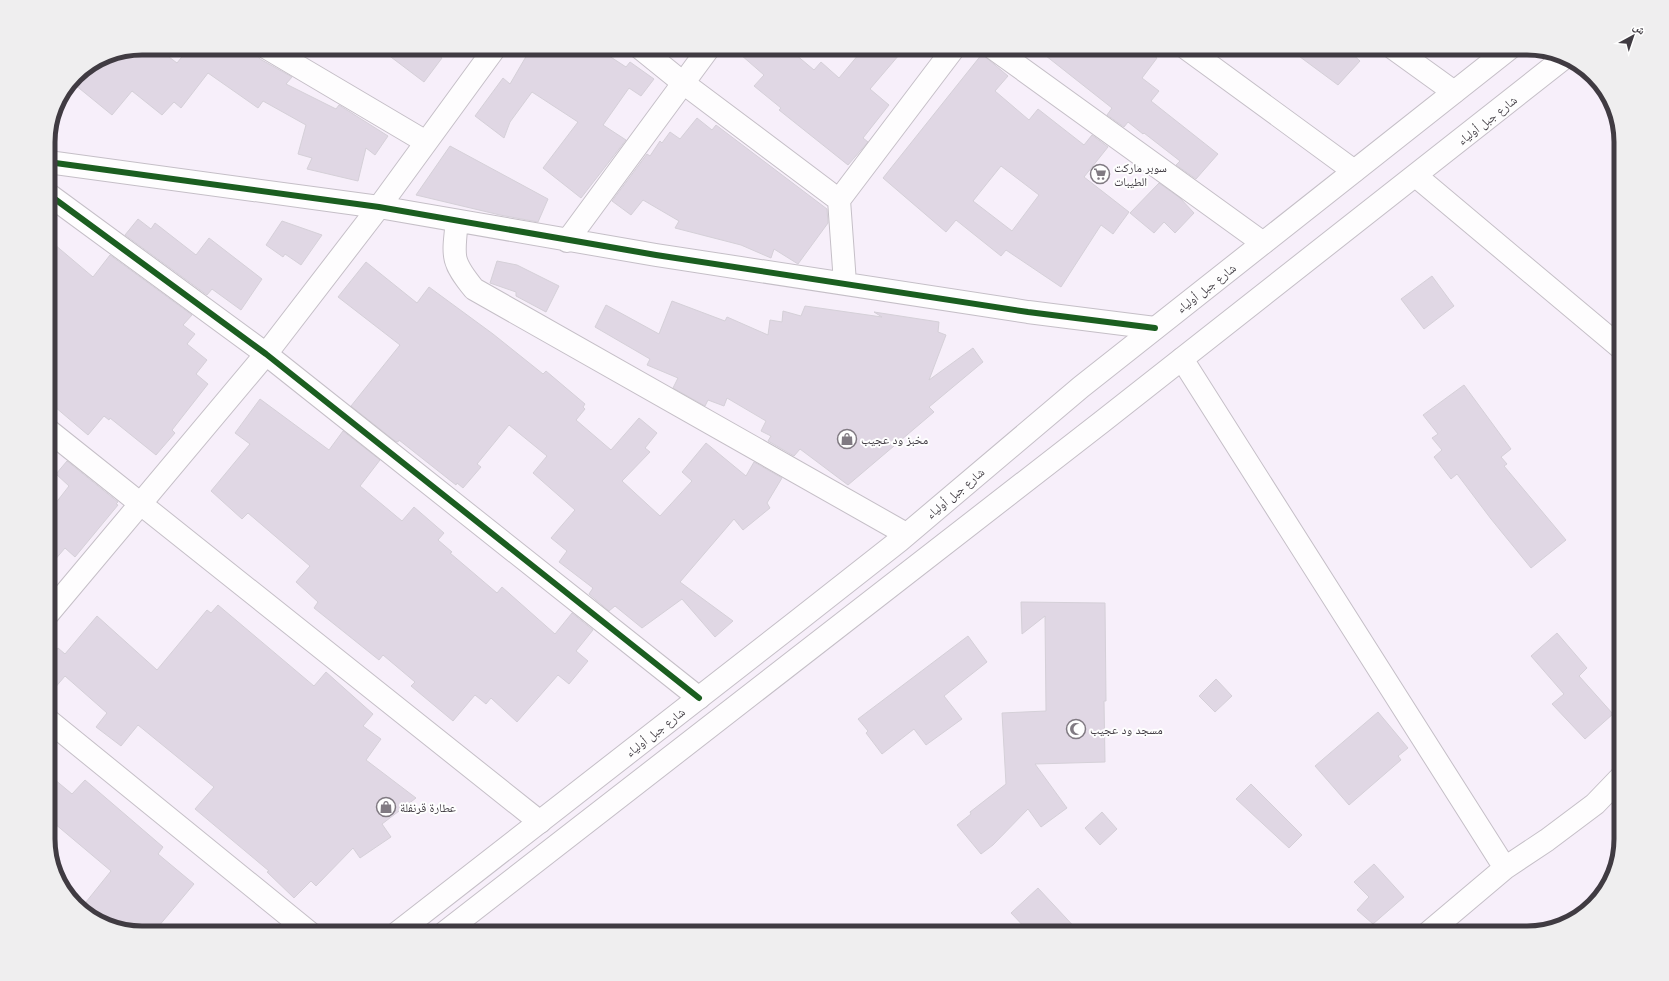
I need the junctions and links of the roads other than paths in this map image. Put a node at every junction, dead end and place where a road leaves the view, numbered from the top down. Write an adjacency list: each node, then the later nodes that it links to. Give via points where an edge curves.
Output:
1 (281, 55): 13 (street)
2 (490, 55): 13 (street)
3 (649, 55): 11 (street)
4 (703, 55): 11 (street)
5 (949, 55): 18 (street)
6 (1003, 55): 22 (street)
7 (1196, 55): 15 (street)
8 (1403, 55): 12 (street)
9 (1501, 55): 12 (street, شارع جبل أولياء)
10 (1559, 62): 16 (street, شارع جبل أولياء)
11 (682, 82): 18 (street); 21 (street)
12 (1454, 92): 15 (street, شارع جبل أولياء)
13 (426, 142): 19 (street)
14 (55, 163): 19 (street)
15 (1354, 171): 22 (street, شارع جبل أولياء)
16 (1416, 176): 25 (street); 27 (street, شارع جبل أولياء)
17 (55, 199): 26 (street)
18 (839, 200): 23 (street)
19 (379, 207): 20 (street); 26 (street)
20 (457, 221): 21 (street); 30 (street, via 454,253 460,271 474,289)
21 (567, 241): 23 (street)
22 (1262, 243): 24 (street, شارع جبل أولياء)
23 (845, 283): 24 (street, via 1028,312)
24 (1155, 328): 30 (street, شارع جبل أولياء)
25 (1614, 342)
26 (266, 354): 29 (street); 32 (street)
27 (1182, 359): 36 (street); 39 (street, شارع جبل أولياء)
28 (55, 436): 29 (street)
29 (142, 504): 31 (street); 35 (street)
30 (906, 534): 32 (street, شارع جبل أولياء)
31 (55, 606)
32 (699, 698): 35 (street, شارع جبل أولياء)
33 (55, 726): 37 (street)
34 (1614, 784): 36 (street, via 1595,804)
35 (540, 822): 38 (street, شارع جبل أولياء)
36 (1505, 868): 40 (street)
37 (301, 926)
38 (408, 926)
39 (453, 926)
40 (1436, 926)

